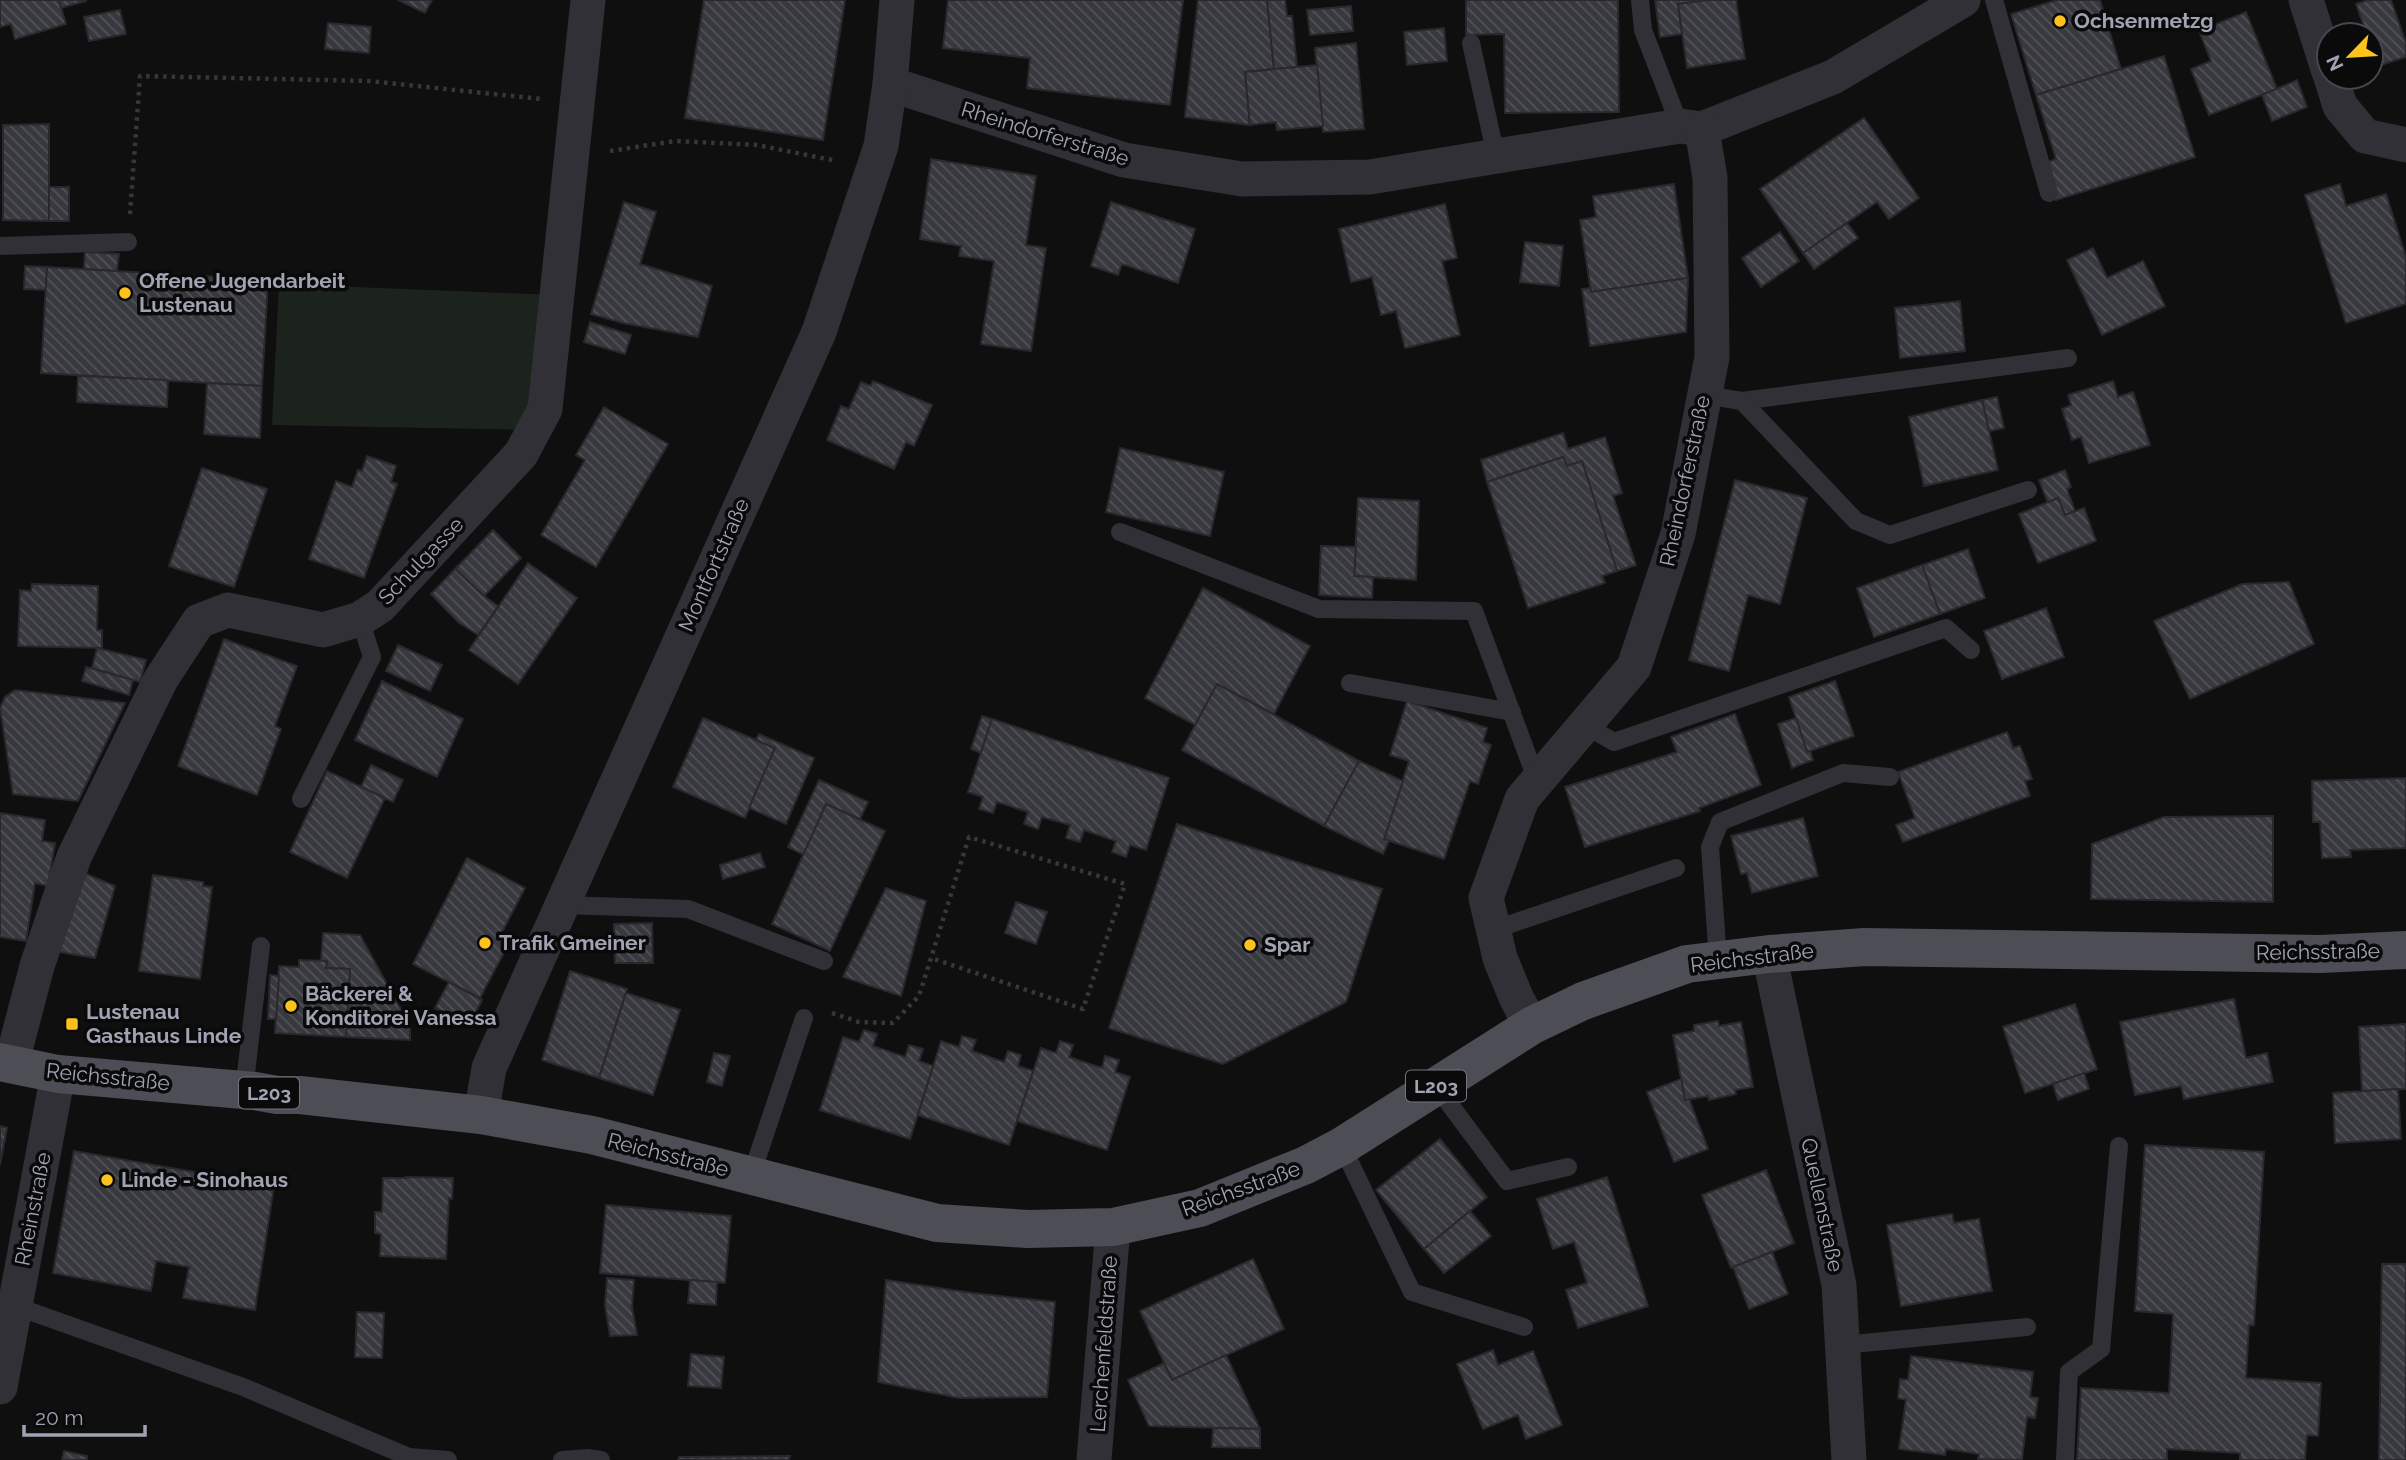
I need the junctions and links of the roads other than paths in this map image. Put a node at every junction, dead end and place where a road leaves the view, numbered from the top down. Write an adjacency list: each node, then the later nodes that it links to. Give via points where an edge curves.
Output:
1 (588, 0): 22 (street, Schulgasse, via 545,409 521,454 380,606)
2 (897, 0): 9 (street, Montfortstraße)
3 (1640, 0): 11 (lane, via 1643,30)
4 (1963, 0): 11 (street, Rheindorferstraße, via 1833,77)
5 (1994, 0): 14 (lane)
6 (2306, 0): 7 (street)
7 (2315, 28)
8 (1471, 43): 13 (lane)
9 (890, 84): 13 (street, Rheindorferstraße, via 1124,160 1242,179 1370,177); 31 (street, Montfortstraße, via 881,146 819,332)
10 (2335, 91): 12 (street, via 2340,106 2365,136)
11 (1691, 127): 13 (street, Rheindorferstraße); 18 (street, Rheindorferstraße, via 1710,178 1712,357)
12 (2406, 145)
13 (1496, 156)
14 (2049, 193)
15 (128, 242): 16 (lane)
16 (0, 246)
17 (2068, 358): 19 (lane)
18 (1704, 395): 19 (lane); 26 (street, Rheindorferstraße, via 1678,534 1634,667)
19 (1742, 401): 20 (lane, via 1856,521 1890,535)
20 (2028, 490)
21 (1120, 532): 25 (lane, via 1319,609 1474,611)
22 (360, 619): 29 (lane, via 372,657); 40 (street, Schulgasse, via 323,630 228,610 200,621 161,680 74,857)
23 (1971, 650): 26 (lane, via 1945,628 1614,742)
24 (1350, 682): 25 (lane)
25 (1512, 712): 28 (lane)
26 (1585, 724): 28 (street, Rheindorferstraße)
27 (1891, 777): 36 (lane, via 1843,774 1720,822 1710,847)
28 (1537, 781): 32 (street, Rheindorferstraße, via 1522,799 1486,898)
29 (301, 799)
30 (1676, 868): 32 (lane)
31 (562, 905): 37 (lane, via 688,909); 44 (street, Montfortstraße, via 489,1068)
32 (1493, 930): 39 (street, Rheindorferstraße, via 1500,958)
33 (261, 946): 43 (lane)
34 (2406, 950): 35 (main road, Reichsstraße / L203, via 2321,954 1864,947)
35 (1769, 954): 36 (main road, Reichsstraße / L203); 53 (street, Quellenstraße, via 1839,1285)
36 (1718, 960): 39 (main road, Reichsstraße / L203, via 1687,964 1583,1001)
37 (824, 961)
38 (804, 1018): 48 (lane)
39 (1531, 1027): 42 (main road, Reichsstraße / L203)
40 (5, 1063): 41 (main road, Reichsstraße / L203)
41 (58, 1074): 43 (main road, Reichsstraße / L203); 50 (street, Rheinstraße)
42 (1436, 1086): 45 (main road, Reichsstraße / L203); 47 (lane, via 1507,1181)
43 (244, 1090): 44 (main road, Reichsstraße / L203)
44 (481, 1115): 48 (main road, Reichsstraße / L203, via 592,1135)
45 (1342, 1146): 49 (main road, Reichsstraße / L203, via 1200,1208); 51 (lane, via 1412,1292)
46 (2119, 1146): 60 (lane, via 2101,1349 2069,1372)
47 (1568, 1167)
48 (751, 1176): 49 (main road, Reichsstraße / L203, via 937,1223 1028,1229)
49 (1113, 1227): 58 (street, Lerchenfeldstraße)
50 (15, 1306): 54 (street, Rheinstraße); 55 (lane, via 243,1387 409,1457)
51 (1524, 1327)
52 (2027, 1327): 53 (lane)
53 (1843, 1345): 59 (street, Quellenstraße)
54 (0, 1387)
55 (448, 1460)
56 (562, 1460): 57 (lane)
57 (601, 1460)
58 (1094, 1460)
59 (1849, 1460)
60 (2065, 1460)

